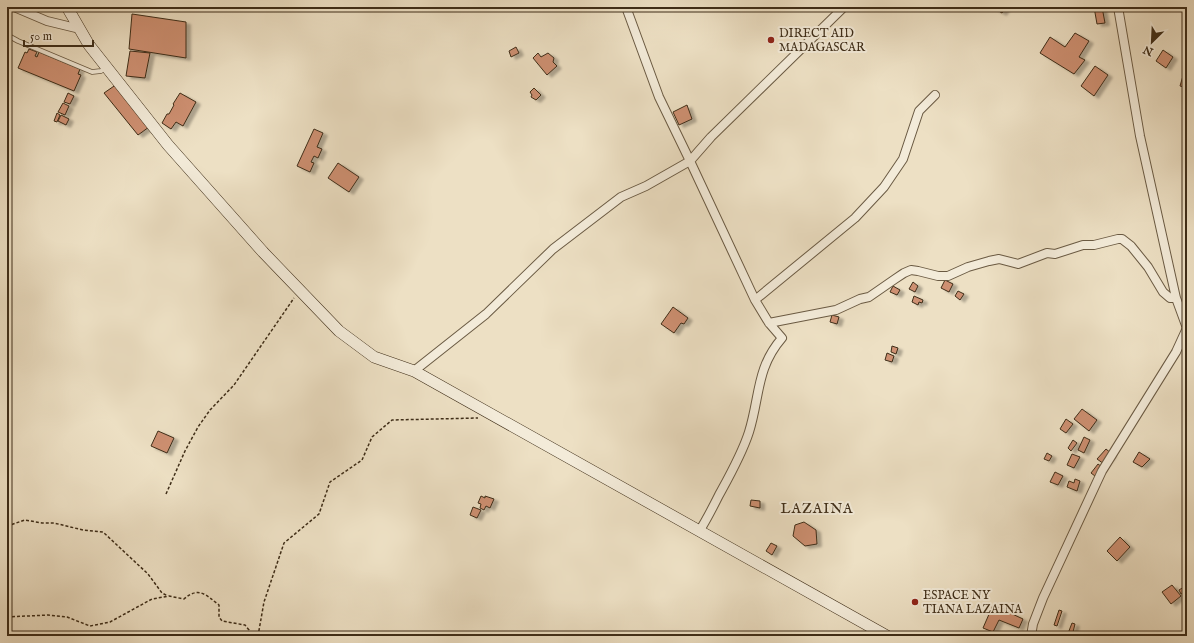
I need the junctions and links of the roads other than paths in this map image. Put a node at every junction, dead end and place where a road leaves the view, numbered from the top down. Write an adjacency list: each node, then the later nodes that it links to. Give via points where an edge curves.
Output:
1 (14, 7): 6 (street, via 47,21)
2 (67, 7): 6 (street)
3 (626, 7): 10 (street, via 659,97)
4 (844, 7): 10 (street, via 711,137)
5 (1118, 7): 11 (street, via 1140,136)
6 (80, 29): 8 (street)
7 (7, 35): 8 (lane, via 92,72)
8 (107, 68): 15 (street, via 168,146 262,252 339,331 374,357)
9 (935, 95): 12 (street, via 919,111 903,159 884,187 855,218)
10 (690, 161): 12 (street); 15 (street, via 621,197 553,249 486,314)
11 (1176, 298): 13 (street, via 1170,298 1162,292 1148,267 1131,246 1118,239 1083,245 1055,254 1047,253 1018,264 999,259 989,261 948,276 911,270 869,297 836,310); 14 (street)
12 (755, 300): 13 (street)
13 (769, 323): 16 (street, via 782,338 764,366 749,433 732,473)
14 (1187, 328): 18 (street, via 1176,352 1102,471 1043,598)
15 (414, 371): 16 (street)
16 (700, 530): 17 (street)
17 (887, 636)
18 (1031, 636)

